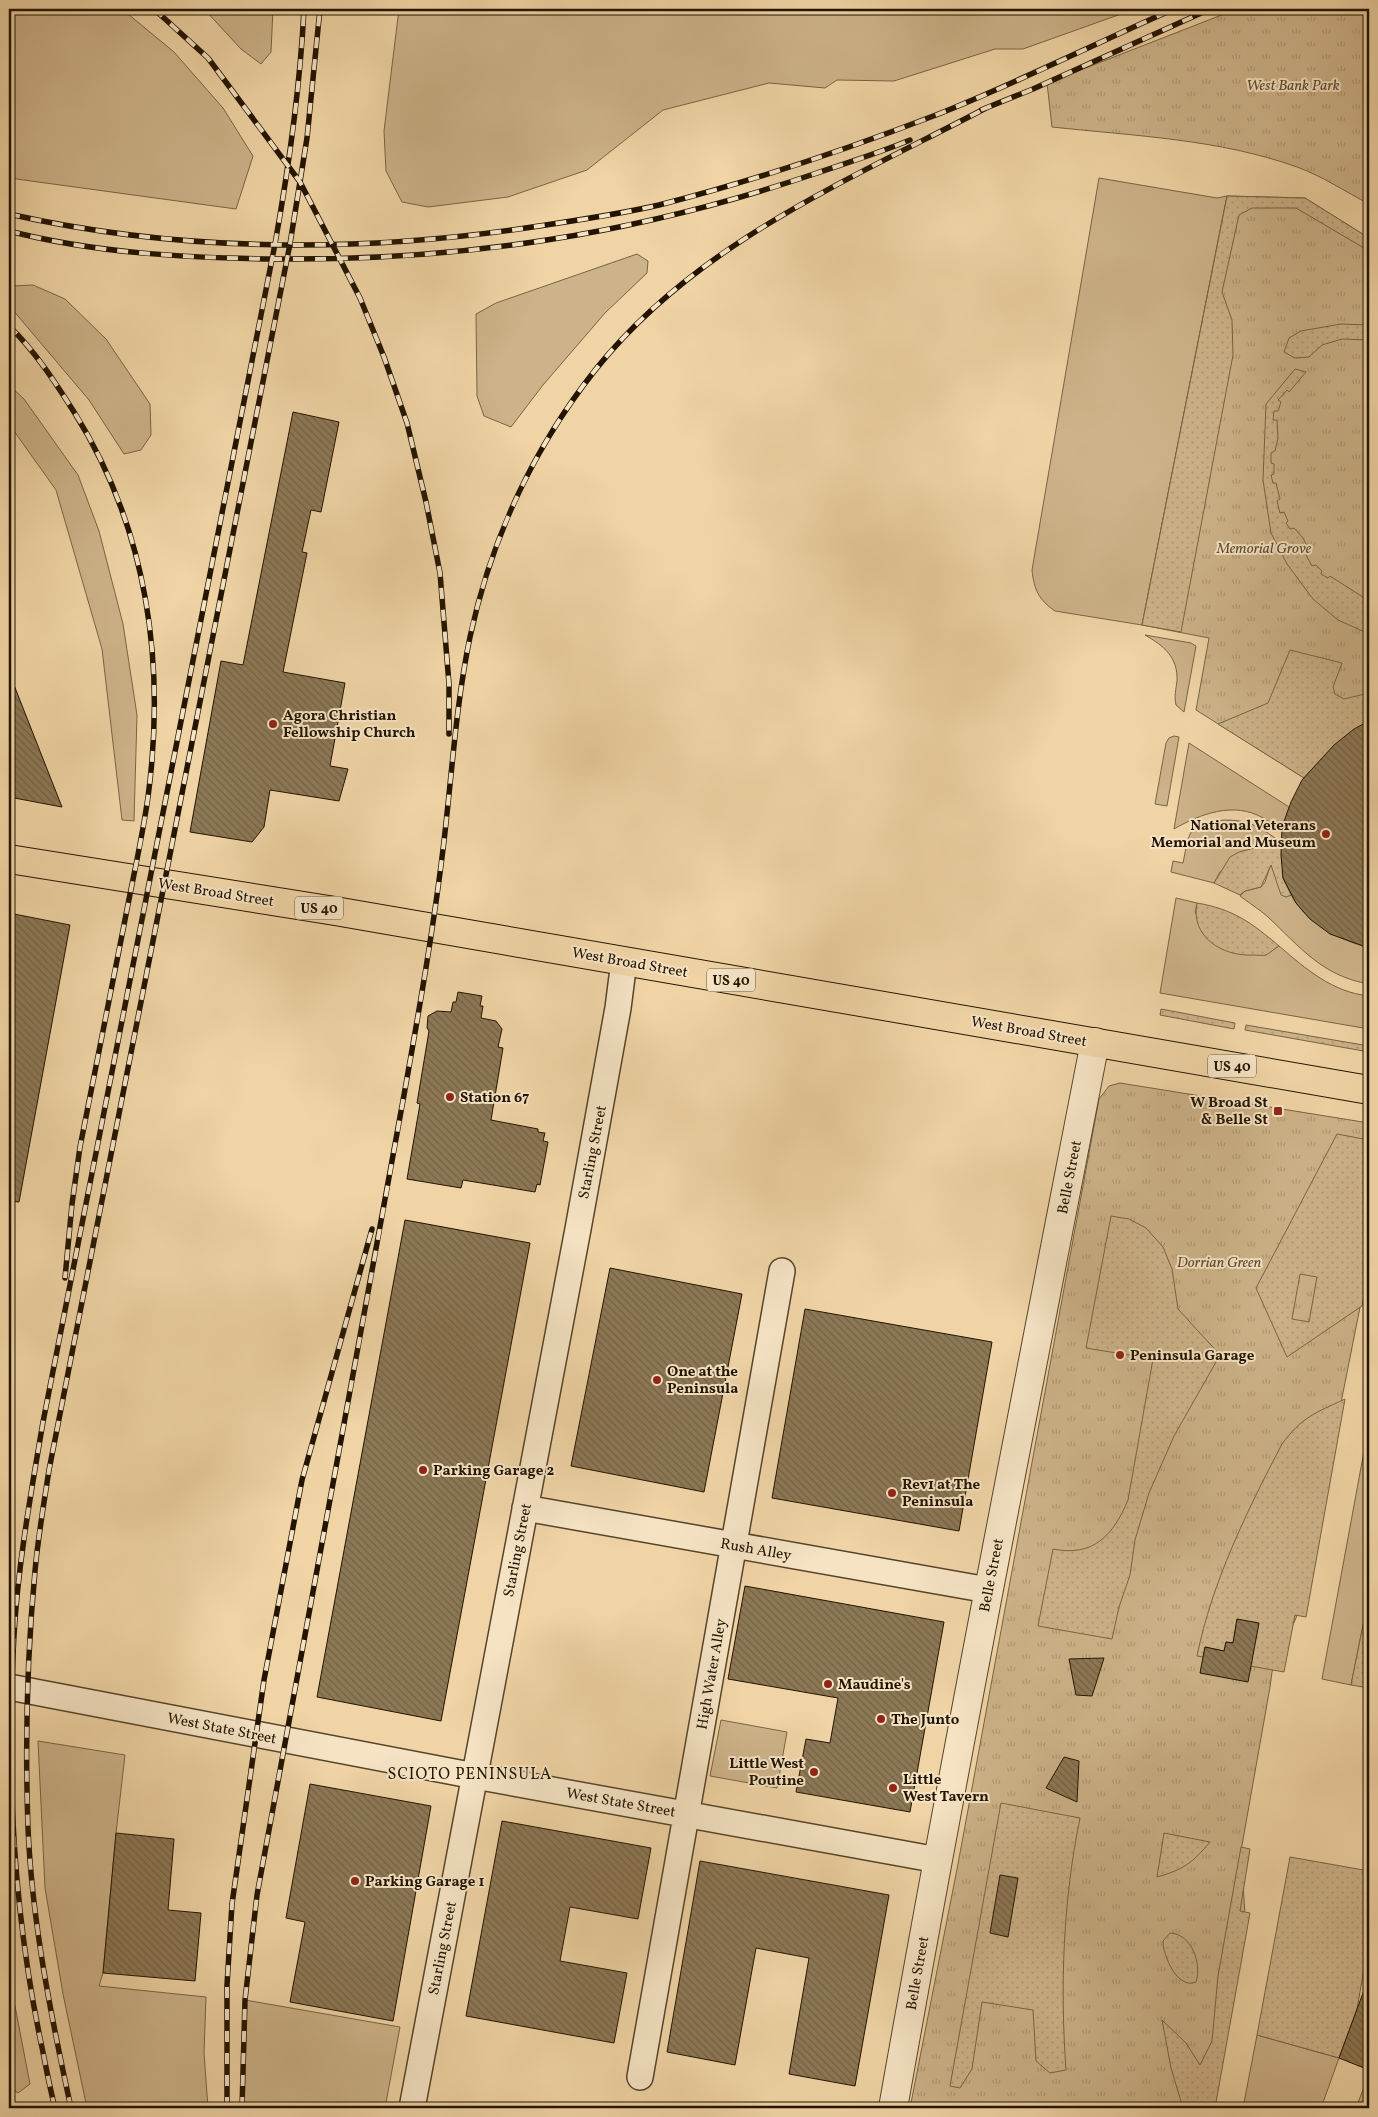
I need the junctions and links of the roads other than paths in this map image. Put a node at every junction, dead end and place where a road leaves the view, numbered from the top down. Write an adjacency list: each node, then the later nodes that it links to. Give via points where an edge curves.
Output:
1 (9, 859): 2 (main road, West Broad Street / US 40, via 189,886)
2 (624, 961): 3 (main road, West Broad Street / US 40); 6 (street, Starling Street)
3 (1095, 1042): 4 (main road, West Broad Street / US 40); 8 (street, Belle Street)
4 (1369, 1090)
5 (782, 1270): 7 (street, High Water Alley)
6 (525, 1508): 7 (street, Rush Alley); 10 (street, Starling Street)
7 (734, 1545): 8 (street, Rush Alley); 11 (street, High Water Alley)
8 (988, 1590): 12 (street, Belle Street)
9 (9, 1687): 10 (street, West State Street)
10 (474, 1776): 11 (street, West State Street); 14 (street, Starling Street)
11 (686, 1814): 12 (street, West State Street); 13 (street, High Water Alley)
12 (938, 1860): 15 (street, Belle Street)
13 (640, 2077)
14 (412, 2108)
15 (893, 2108)

